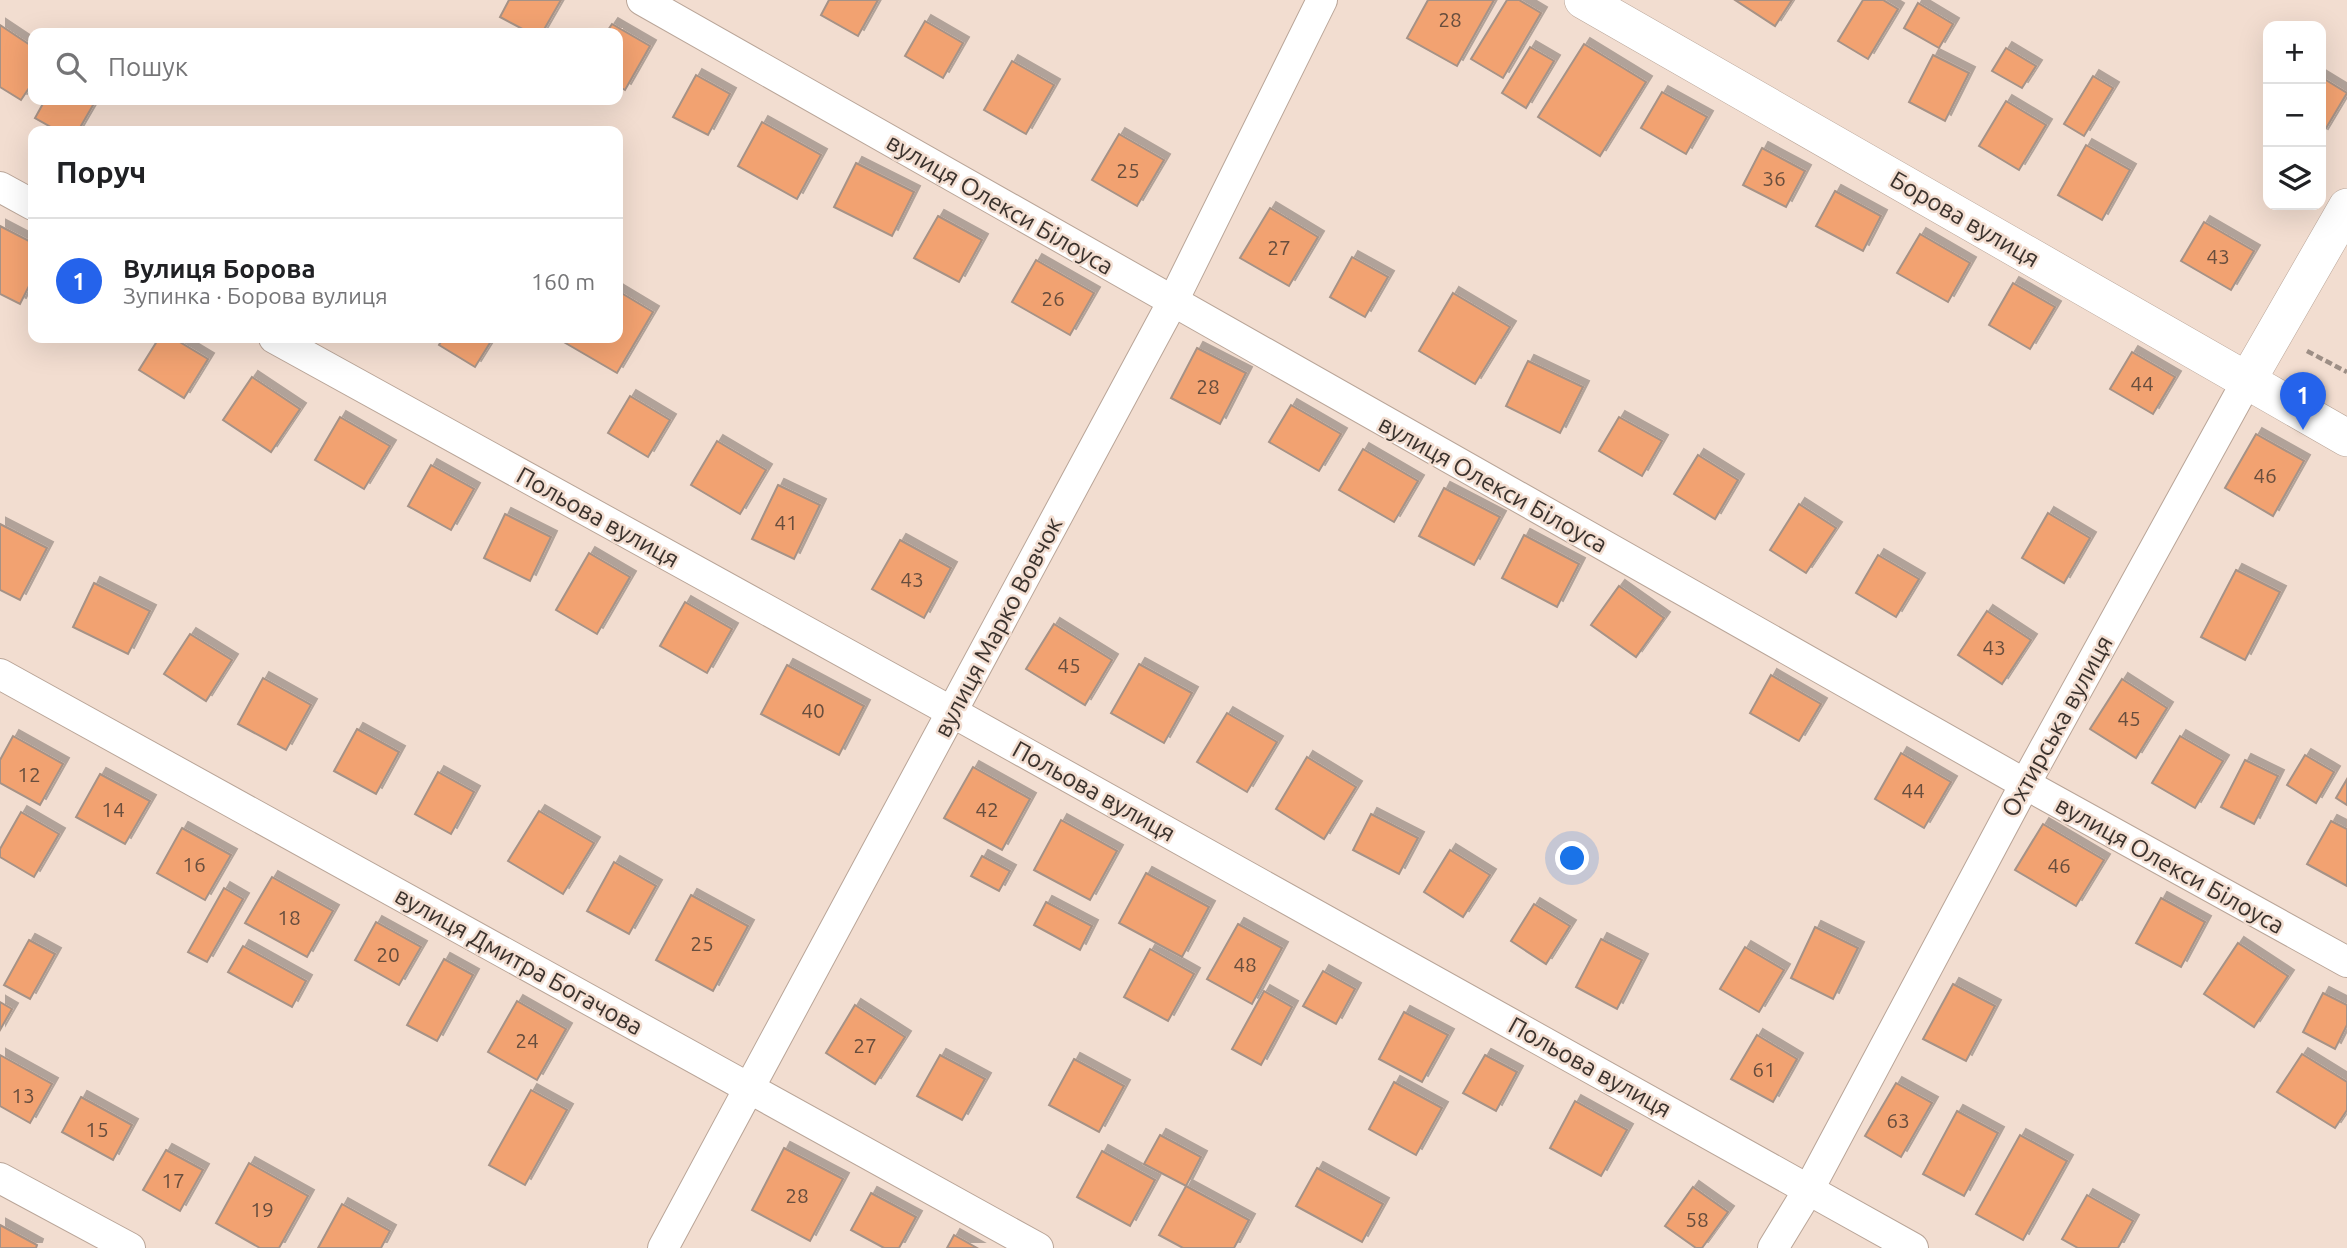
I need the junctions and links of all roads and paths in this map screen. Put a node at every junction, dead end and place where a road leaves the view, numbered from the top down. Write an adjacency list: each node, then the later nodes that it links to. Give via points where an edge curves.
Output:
1 (642, 0): 7 (street, вулиця Олекси Білоуса)
2 (1322, 0): 7 (street, вулиця Марко Вовчок)
3 (1583, 0): 11 (street, Борова вулиця)
4 (0, 187): 5 (street)
5 (28, 202)
6 (2346, 210): 11 (street, Охтирська вулиця)
7 (1172, 303): 14 (street, вулиця Марко Вовчок); 15 (street, вулиця Олекси Білоуса)
8 (2310, 339): 10 (path, via 2304,350)
9 (283, 343): 14 (street, Польова вулиця)
10 (2347, 372)
11 (2247, 381): 12 (street, Борова вулиця); 15 (street, Охтирська вулиця)
12 (2347, 438)
13 (0, 674): 17 (street, вулиця Дмитра Богачова)
14 (952, 712): 17 (street, вулиця Марко Вовчок); 19 (street, Польова вулиця)
15 (2025, 785): 16 (street, вулиця Олекси Білоуса); 19 (street, Охтирська вулиця)
16 (2347, 962)
17 (750, 1089): 21 (street, вулиця Марко Вовчок); 22 (street, вулиця Дмитра Богачова)
18 (0, 1178): 20 (street)
19 (1809, 1189): 23 (street, Охтирська вулиця); 24 (street, Польова вулиця)
20 (130, 1248)
21 (663, 1248)
22 (1038, 1248)
23 (1773, 1248)
24 (1913, 1248)

